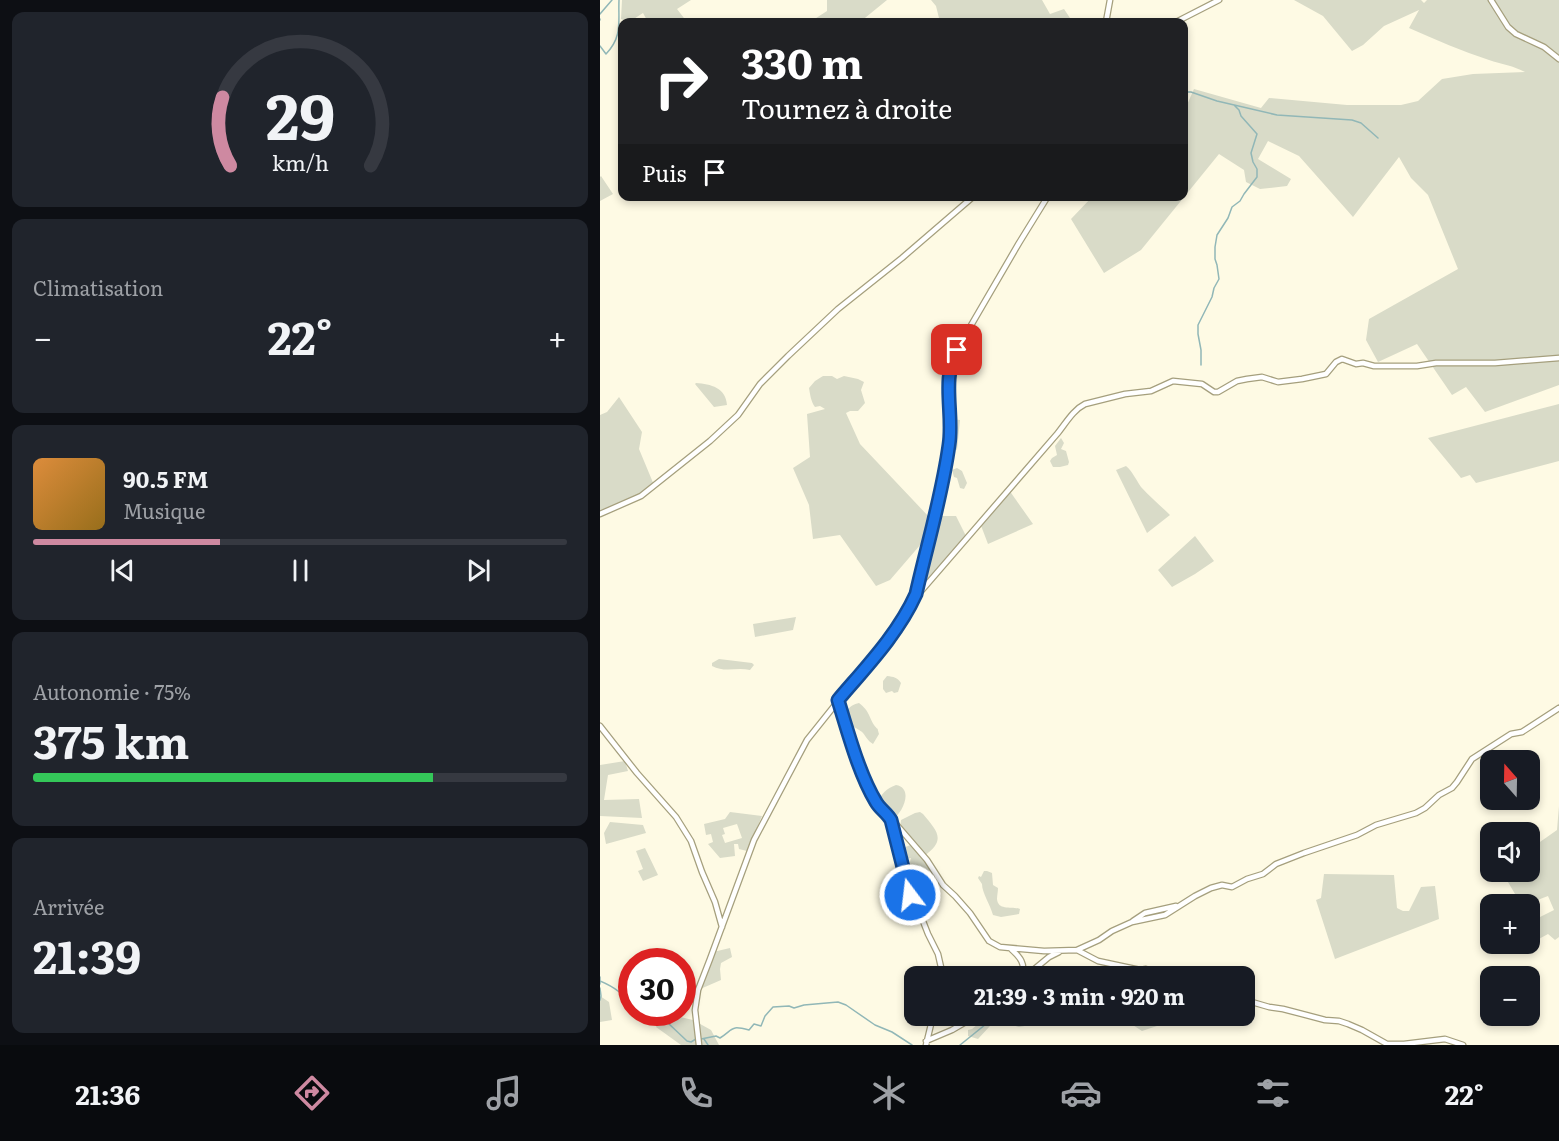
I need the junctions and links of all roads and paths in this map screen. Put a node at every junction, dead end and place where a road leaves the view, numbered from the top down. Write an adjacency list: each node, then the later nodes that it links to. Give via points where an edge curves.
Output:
1 (1110, 0): 4 (street)
2 (1219, 0): 5 (street)
3 (1491, 0): 6 (street, via 1516,34)
4 (1107, 18)
5 (1184, 18)
6 (1559, 59)
7 (968, 201): 10 (street, via 838,309 760,384 738,415 710,441 641,496)
8 (1045, 201): 11 (street, via 952,358 951,430 944,481)
9 (1559, 356): 11 (street, via 1417,366 1374,366 1342,359 1326,374 1302,380 1247,379 1218,392 1202,384 1173,381 1151,391 1085,404)
10 (600, 514)
11 (914, 599): 12 (street, via 888,640)
12 (838, 700): 15 (street, via 864,777 877,803); 16 (street, via 807,741 754,840)
13 (1559, 708): 18 (street, via 1472,759 1457,782 1416,813 1276,864 1232,887 1211,888 1165,915 1132,922)
14 (600, 726): 16 (street, via 676,817 691,841)
15 (889, 816): 17 (street, via 989,941); 20 (street, via 910,895)
16 (722, 927): 28 (street, via 698,990 695,1010)
17 (1009, 948): 19 (street); 21 (street)
18 (1077, 950): 19 (street); 23 (street, via 1098,961)
19 (1061, 951): 22 (street)
20 (942, 966)
21 (1023, 966)
22 (1037, 966)
23 (1121, 966)
24 (1255, 1003): 29 (street, via 1348,1024 1387,1044 1445,1039)
25 (930, 1026): 27 (street)
26 (959, 1026): 27 (street)
27 (926, 1043)
28 (699, 1045)
29 (1463, 1045)

